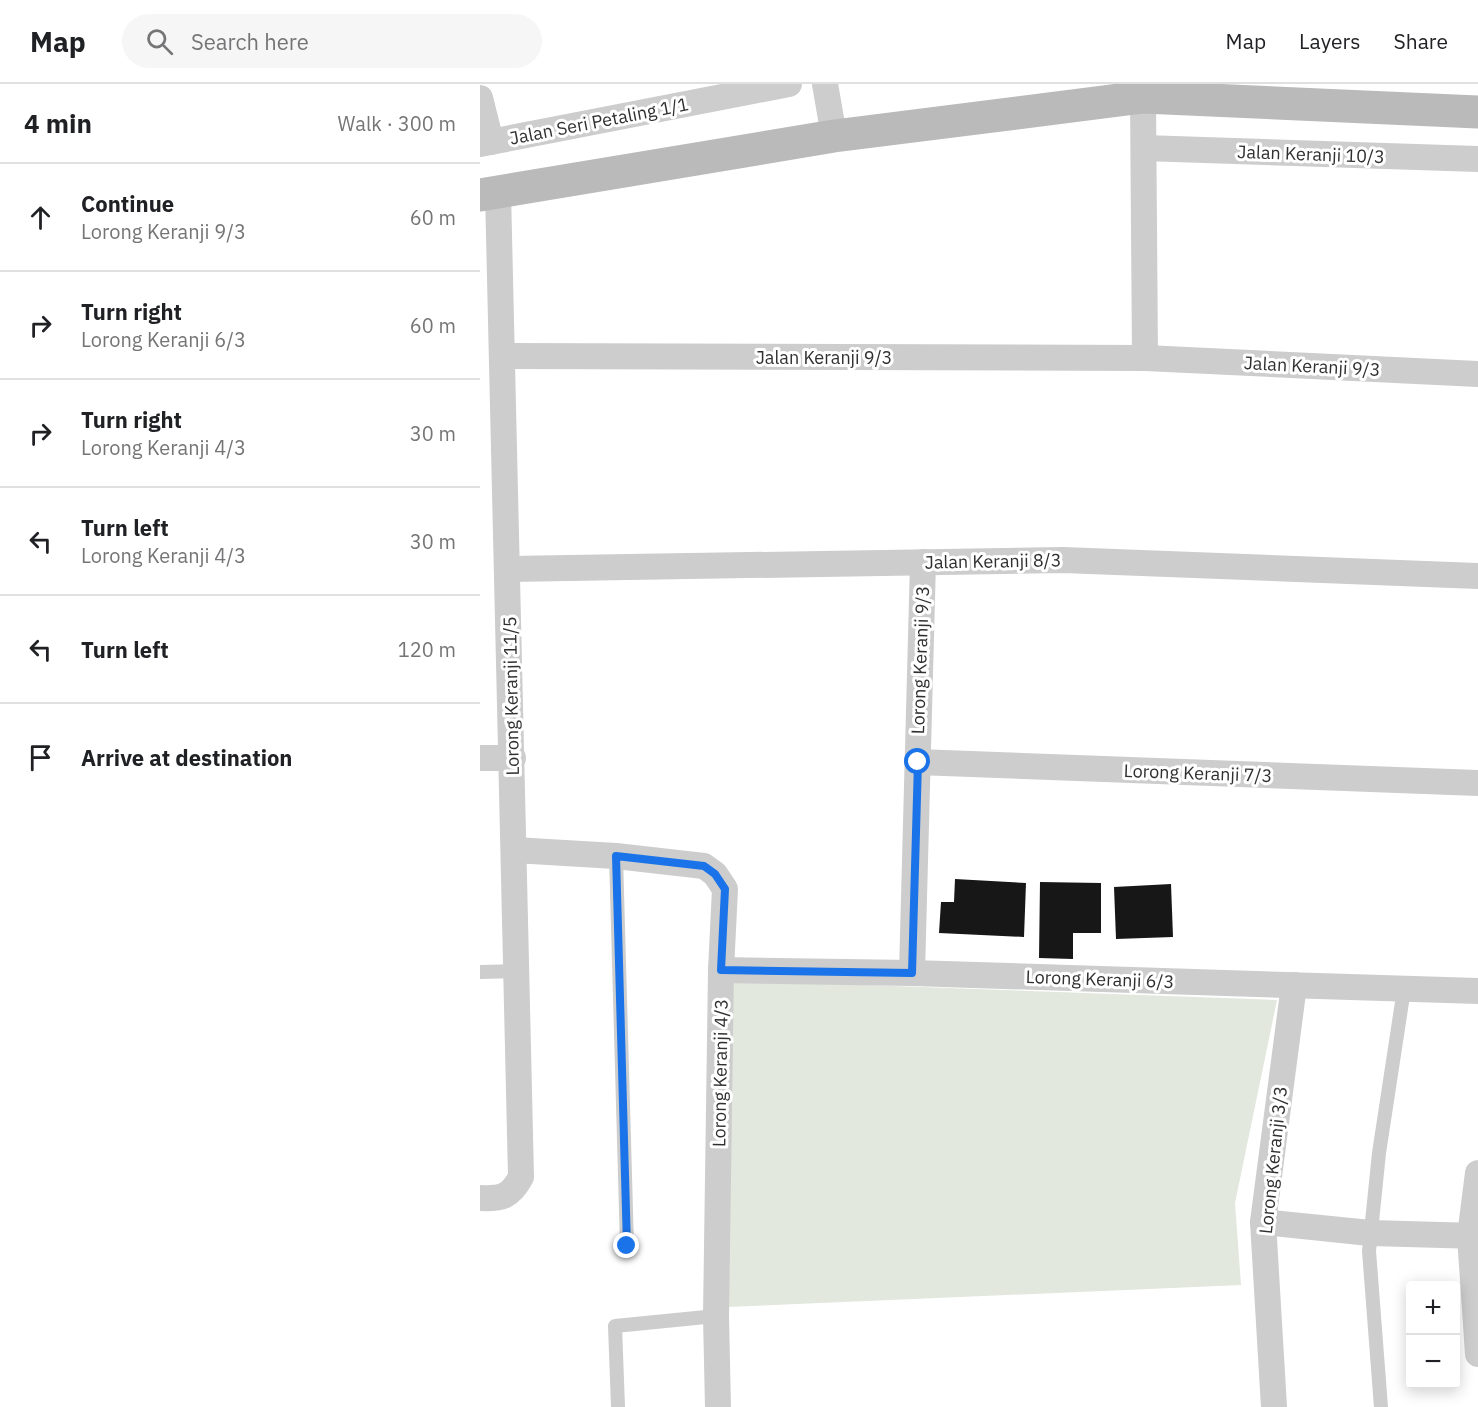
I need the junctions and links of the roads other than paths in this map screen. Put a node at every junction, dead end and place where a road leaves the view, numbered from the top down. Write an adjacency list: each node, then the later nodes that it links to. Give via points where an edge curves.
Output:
1 (789, 84): 7 (street, Jalan Seri Petaling 1/1)
2 (825, 84): 6 (street)
3 (1143, 97): 5 (street); 6 (street); 8 (street)
4 (480, 99): 7 (street)
5 (1478, 112)
6 (834, 136): 10 (street)
7 (485, 143)
8 (1144, 148): 9 (street, Jalan Keranji 10/3); 13 (street)
9 (1478, 159)
10 (489, 194): 11 (street, Lorong Keranji 11/5)
11 (490, 248): 12 (street, Lorong Keranji 11/5)
12 (503, 356): 13 (street, Jalan Keranji 9/3); 16 (street, Lorong Keranji 11/5)
13 (1145, 358): 14 (street, Jalan Keranji 9/3)
14 (1478, 374)
15 (923, 562): 16 (street, Jalan Keranji 8/3); 17 (street, Jalan Keranji 8/3, via 1063,560); 20 (street, Lorong Keranji 9/3)
16 (508, 569): 19 (street, Lorong Keranji 11/5)
17 (1478, 576)
18 (480, 758): 19 (street)
19 (513, 758): 22 (street, Lorong Keranji 11/5)
20 (918, 762): 21 (street, Lorong Keranji 7/3); 27 (street, Lorong Keranji 9/3)
21 (1478, 783)
22 (514, 850): 23 (street, Lorong Keranji 4/3); 25 (street, Lorong Keranji 11/5)
23 (616, 856): 24 (street, Lorong Keranji 4/3, via 704,866 715,874 725,889); 36 (lane)
24 (721, 970): 27 (street, Lorong Keranji 6/3); 37 (street, Lorong Keranji 4/3)
25 (516, 971): 26 (lane); 32 (street, Lorong Keranji 11/5, via 521,1177 507,1197)
26 (480, 972)
27 (912, 973): 28 (street, Lorong Keranji 6/3)
28 (1294, 985): 29 (street, Lorong Keranji 6/3); 33 (street, Lorong Keranji 3/3)
29 (1404, 989): 30 (street, Lorong Keranji 6/3); 34 (lane)
30 (1478, 991)
31 (1478, 1173): 35 (street)
32 (480, 1198)
33 (1263, 1222): 34 (street); 41 (street, Lorong Keranji 3/3)
34 (1371, 1233): 35 (street); 42 (lane, via 1369,1251)
35 (1474, 1236): 38 (street)
36 (627, 1246)
37 (716, 1316): 39 (lane, via 615,1326); 40 (street, Lorong Keranji 4/3)
38 (1478, 1354)
39 (618, 1407)
40 (718, 1407)
41 (1274, 1407)
42 (1381, 1407)

